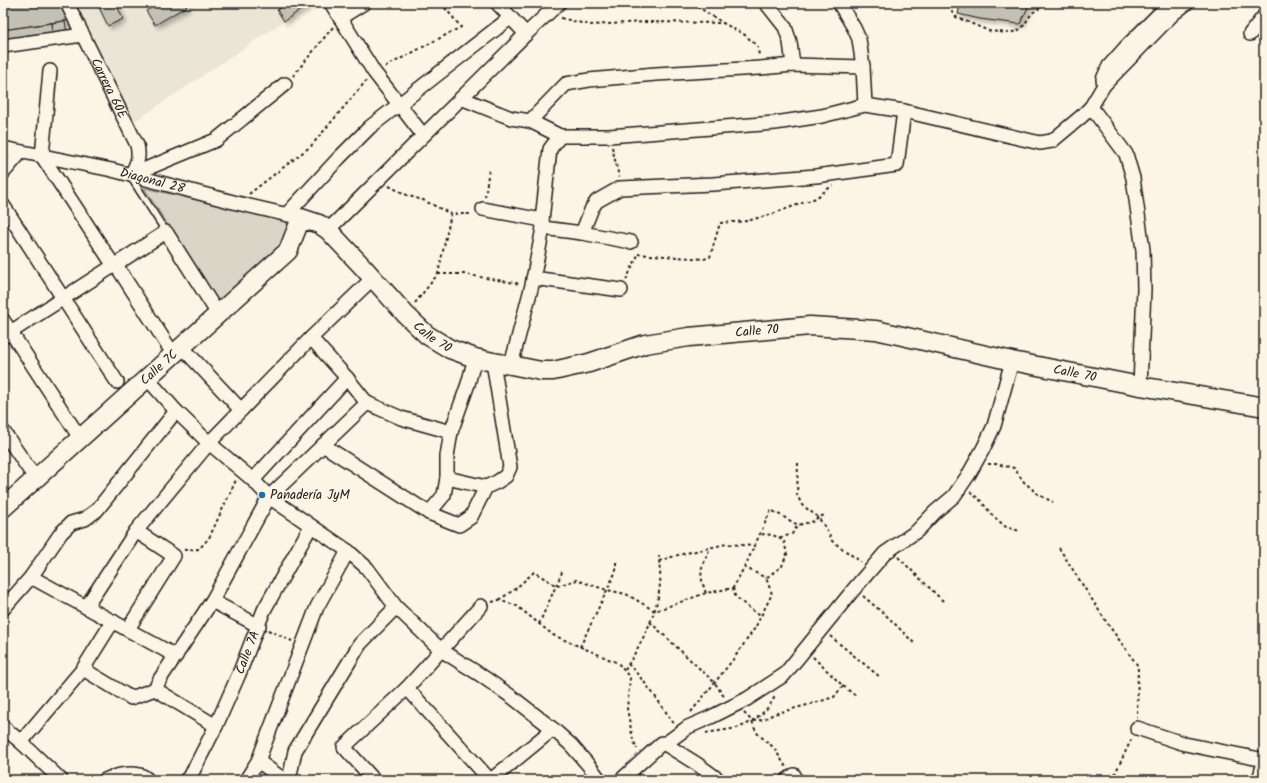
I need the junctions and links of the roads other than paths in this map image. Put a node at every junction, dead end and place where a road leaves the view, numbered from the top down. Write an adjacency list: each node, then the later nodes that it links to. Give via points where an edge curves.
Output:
1 (67, 3): 15 (street, Carrera 60E)
2 (331, 3): 11 (street)
3 (364, 3): 11 (street)
4 (497, 3): 12 (street)
5 (559, 3): 13 (street)
6 (766, 3): 17 (street, via 785,27)
7 (838, 3): 18 (street, via 859,39)
8 (1170, 3): 21 (street, via 1109,66 1103,79)
9 (1187, 3): 21 (street, via 1173,14)
10 (1264, 16): 14 (street)
11 (340, 18): 23 (street, via 374,72)
12 (510, 18): 13 (street); 23 (street)
13 (526, 34): 22 (street)
14 (1250, 34)
15 (83, 35): 16 (street); 34 (street, Carrera 60E, via 137,145 139,154)
16 (3, 46)
17 (793, 66): 18 (street); 27 (street, via 656,74 566,84)
18 (863, 67): 24 (street)
19 (50, 71): 32 (street)
20 (285, 84): 34 (street, via 216,140)
21 (1104, 86): 25 (street)
22 (461, 98): 27 (street, via 511,118); 28 (street)
23 (399, 105): 28 (street); 37 (street, via 365,133 329,169)
24 (864, 105): 26 (street); 29 (street, via 822,116 775,123 610,136)
25 (1091, 107): 26 (street, via 1052,141 1040,143); 60 (street, via 1126,154 1133,178 1143,250)
26 (904, 111): 41 (street, via 897,165 816,176 620,188 597,201)
27 (530, 121): 29 (street)
28 (423, 135): 39 (street)
29 (560, 136): 38 (street, via 550,149)
30 (3, 148): 31 (street, Diagonal 28)
31 (21, 152): 32 (street, Diagonal 28); 33 (street)
32 (42, 156): 34 (street, Diagonal 28); 43 (street)
33 (3, 173)
34 (130, 174): 37 (street, Diagonal 28); 40 (lane)
35 (3, 205): 47 (street)
36 (483, 209): 38 (street)
37 (294, 216): 39 (street, Calle 70, via 319,224); 48 (street, Calle 7C, via 288,251)
38 (543, 224): 41 (street); 45 (street)
39 (328, 230): 44 (street, Calle 70)
40 (166, 232): 43 (street); 48 (street)
41 (582, 233): 42 (street)
42 (631, 242)
43 (115, 265): 47 (street); 52 (street)
44 (373, 278): 51 (street); 53 (street, Calle 70, via 427,335 450,349)
45 (533, 282): 46 (street); 56 (street)
46 (621, 290)
47 (64, 299): 50 (street); 59 (street)
48 (218, 314): 52 (street, Calle 7C)
49 (3, 320): 50 (street)
50 (7, 335): 67 (street)
51 (311, 338): 58 (street); 63 (street)
52 (175, 346): 57 (street, Calle 7C); 63 (street)
53 (474, 358): 55 (street, Calle 70); 66 (street)
54 (1012, 360): 56 (street, Calle 70, via 876,330 810,326 689,337 645,344 553,371); 60 (street, Calle 70); 99 (street, via 994,426 984,449 954,496 917,531 885,553 784,675 748,699 679,730)
55 (493, 362): 56 (street, Calle 70); 73 (street, via 510,467 506,476)
56 (511, 365)
57 (146, 378): 64 (street); 67 (street, Calle 7C)
58 (347, 378): 61 (street); 72 (street)
59 (117, 382)
60 (1140, 386): 62 (street, Calle 70)
61 (367, 403): 66 (street, via 401,418); 69 (street)
62 (1264, 407)
63 (241, 410): 68 (street)
64 (176, 411): 68 (street); 80 (street, via 97,510 85,519 71,523 61,533)
65 (3, 431): 70 (street)
66 (451, 432): 71 (street)
67 (80, 438): 70 (street, Calle 7C)
68 (209, 443): 72 (street); 78 (street)
69 (323, 445): 74 (street); 76 (street)
70 (36, 478): 75 (street, Calle 7C)
71 (447, 478): 73 (street); 76 (street, via 444,495)
72 (253, 480): 74 (street)
73 (486, 487): 76 (street, via 471,517 459,525)
74 (269, 497): 77 (street); 81 (street)
75 (3, 508)
76 (430, 513)
77 (312, 526): 79 (street); 87 (street, Calle 7A, via 264,610)
78 (136, 531): 83 (street); 88 (street, via 174,556)
79 (348, 551): 84 (street, via 366,568); 100 (street, via 317,607)
80 (30, 577): 83 (street); 85 (street)
81 (212, 601): 87 (street); 90 (street)
82 (481, 606): 89 (street)
83 (86, 607): 86 (street)
84 (396, 607): 89 (street); 108 (street, via 360,644 295,751)
85 (3, 609)
86 (113, 621): 88 (street); 91 (street)
87 (259, 626): 94 (street, Calle 7A)
88 (128, 629): 90 (street)
89 (441, 650): 92 (street); 97 (street, via 512,697)
90 (176, 656): 93 (street)
91 (83, 669): 93 (street, via 132,698); 98 (street)
92 (407, 688): 109 (street, via 344,747); 110 (street)
93 (155, 689): 94 (street)
94 (216, 726): 103 (street, Calle 7A)
95 (3, 727): 98 (street)
96 (1137, 728): 101 (street, via 1185,744)
97 (553, 729): 110 (street); 111 (street, via 571,745)
98 (21, 742): 104 (street)
99 (665, 744): 112 (street, via 662,743); 113 (street)
100 (258, 761): 106 (street); 107 (street)
101 (1264, 761): 114 (street)
102 (148, 778): 105 (street, via 135,773)
103 (191, 778)
104 (61, 780)
105 (105, 780)
106 (246, 780)
107 (284, 780)
108 (289, 780)
109 (374, 780)
110 (491, 780)
111 (600, 780)
112 (621, 780)
113 (719, 780)
114 (1259, 780)

